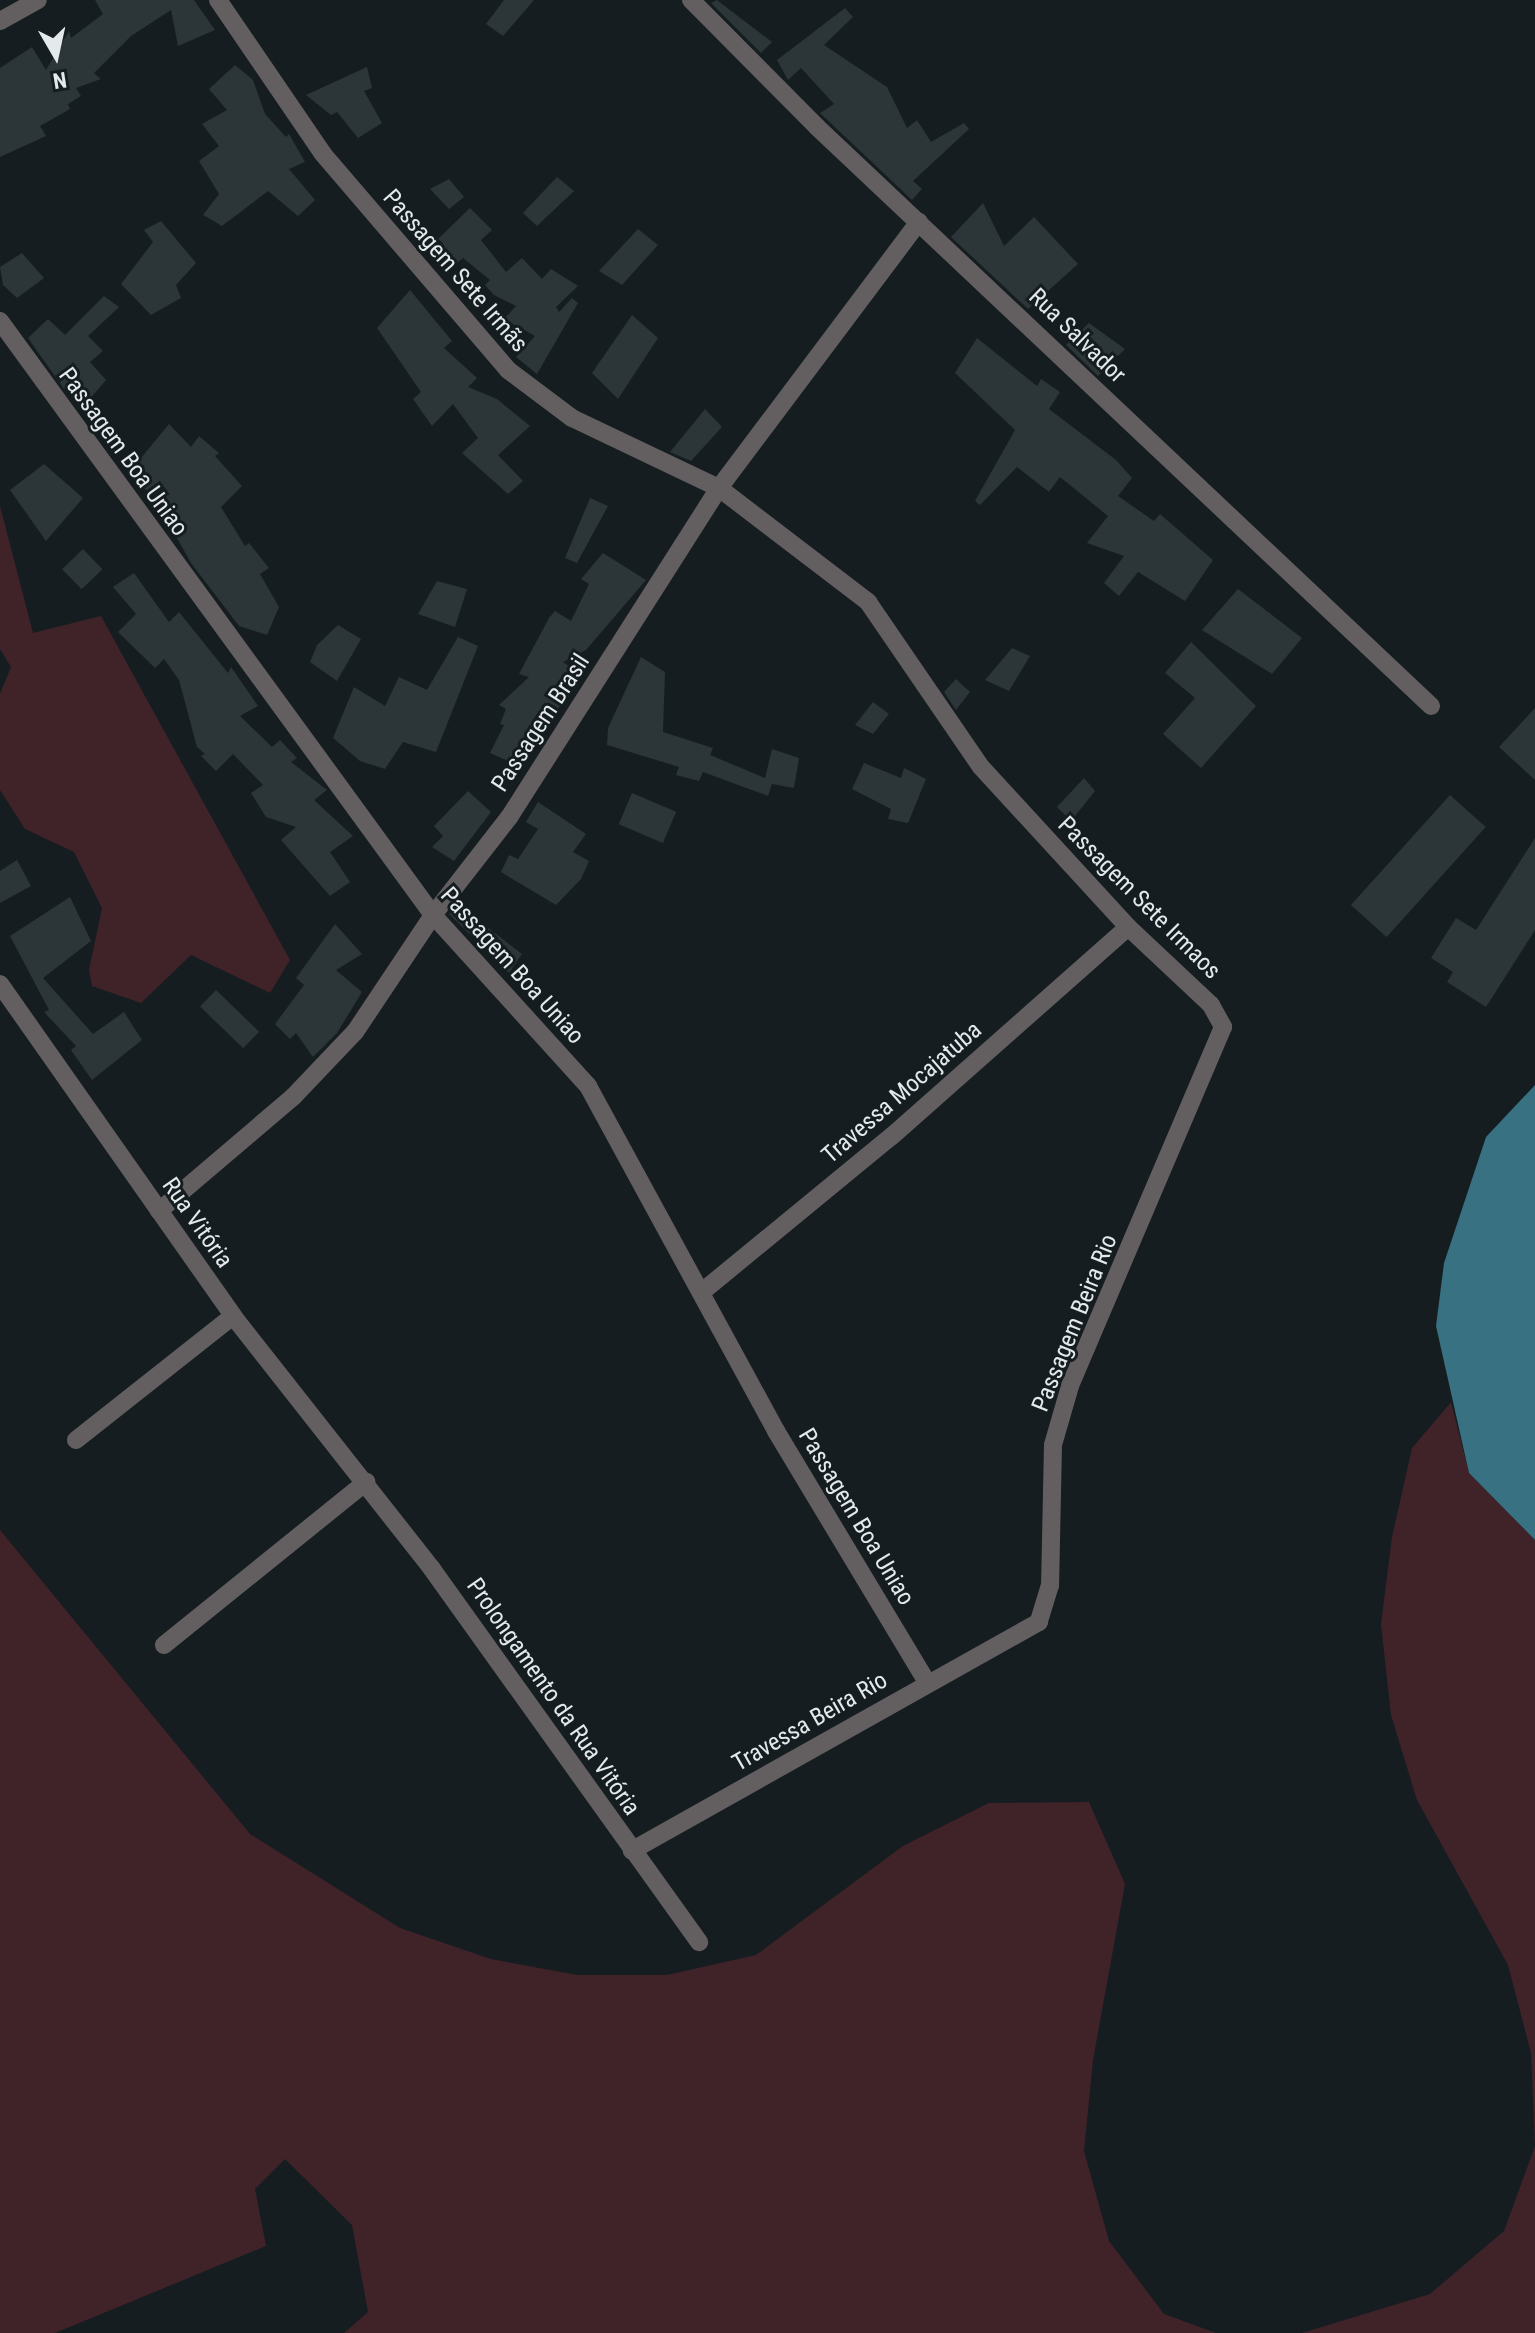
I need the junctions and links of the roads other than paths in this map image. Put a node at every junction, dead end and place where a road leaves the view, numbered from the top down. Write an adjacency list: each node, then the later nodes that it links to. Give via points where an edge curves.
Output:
1 (38, 0): 4 (street)
2 (218, 0): 7 (street, Passagem Sete Irmãs, via 323,154 508,370 572,418)
3 (691, 0): 5 (street, Rua Salvador)
4 (0, 21)
5 (919, 222): 7 (street, Passagem Brasil); 8 (street, Rua Salvador)
6 (0, 321): 10 (street, Passagem Boa Uniao)
7 (719, 488): 9 (street, Passagem Sete Irmãs, via 868,602 955,734); 10 (street, Passagem Brasil, via 510,816)
8 (1431, 706)
9 (1016, 806): 11 (street, Passagem Sete Irmaos)
10 (433, 915): 14 (street, Passagem Brasil, via 355,1032 293,1097); 15 (street, Passagem Boa Uniao, via 588,1086)
11 (1128, 927): 13 (street, Passagem Sete Irmaos, via 1211,1005); 15 (street, Travessa Mocajatuba, via 892,1136)
12 (0, 984): 14 (street, Rua Vitória)
13 (1223, 1027): 19 (street, Passagem Beira Rio, via 1070,1386 1053,1445 1047,1604 1039,1622)
14 (159, 1211): 16 (street, Rua Vitória)
15 (703, 1291): 21 (street, Passagem Boa Uniao, via 776,1431)
16 (233, 1316): 17 (street); 18 (street, Rua Vitória)
17 (76, 1440)
18 (366, 1482): 20 (street); 22 (street, Prolongamento da Rua Vitória)
19 (1014, 1640): 21 (street, Travessa Beira Rio)
20 (164, 1645)
21 (927, 1682): 22 (street, Travessa Beira Rio)
22 (632, 1850): 23 (street, Prolongamento da Rua Vitória)
23 (699, 1942)

